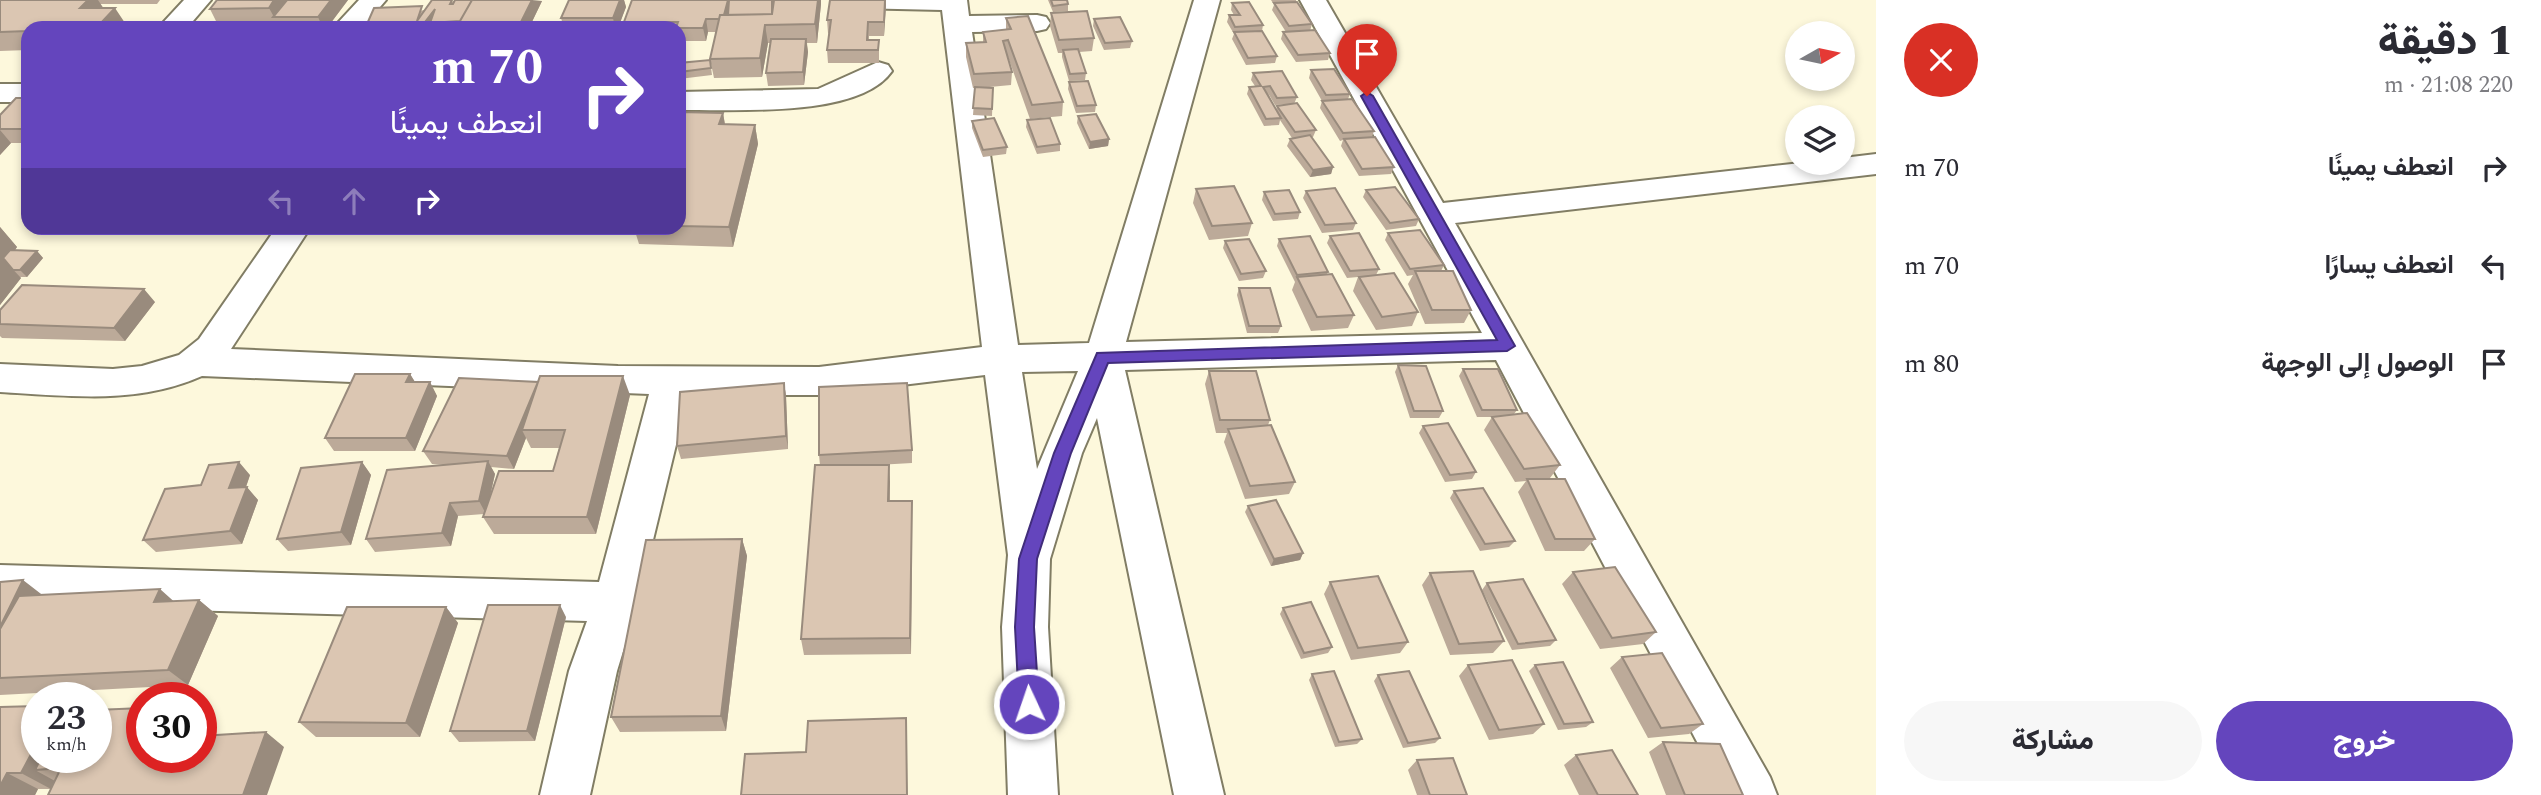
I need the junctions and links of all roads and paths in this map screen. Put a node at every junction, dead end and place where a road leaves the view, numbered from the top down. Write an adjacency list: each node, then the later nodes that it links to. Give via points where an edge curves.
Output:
1 (198, 0): 7 (street)
2 (373, 0): 8 (street)
3 (853, 0): 6 (street)
4 (1207, 0): 18 (street)
5 (1313, 0): 15 (street)
6 (955, 9): 9 (street); 19 (street)
7 (178, 21)
8 (354, 21)
9 (1037, 23)
10 (878, 71): 13 (street, via 822,98)
11 (0, 93): 12 (street)
12 (21, 93)
13 (686, 101)
14 (1876, 164): 15 (street)
15 (1434, 215): 17 (street)
16 (288, 235): 20 (street)
17 (1507, 346): 18 (street); 29 (street)
18 (1103, 357): 19 (street); 23 (street, via 1062,453); 28 (street)
19 (1001, 359): 22 (street, via 819,381); 23 (street)
20 (200, 362): 21 (street, via 169,376 133,383); 22 (street)
21 (0, 378)
22 (672, 381): 25 (street)
23 (1028, 559): 27 (street, via 1025,627)
24 (0, 585): 25 (street)
25 (616, 602): 26 (street, via 593,671)
26 (565, 795)
27 (1033, 795)
28 (1199, 795)
29 (1752, 795)

